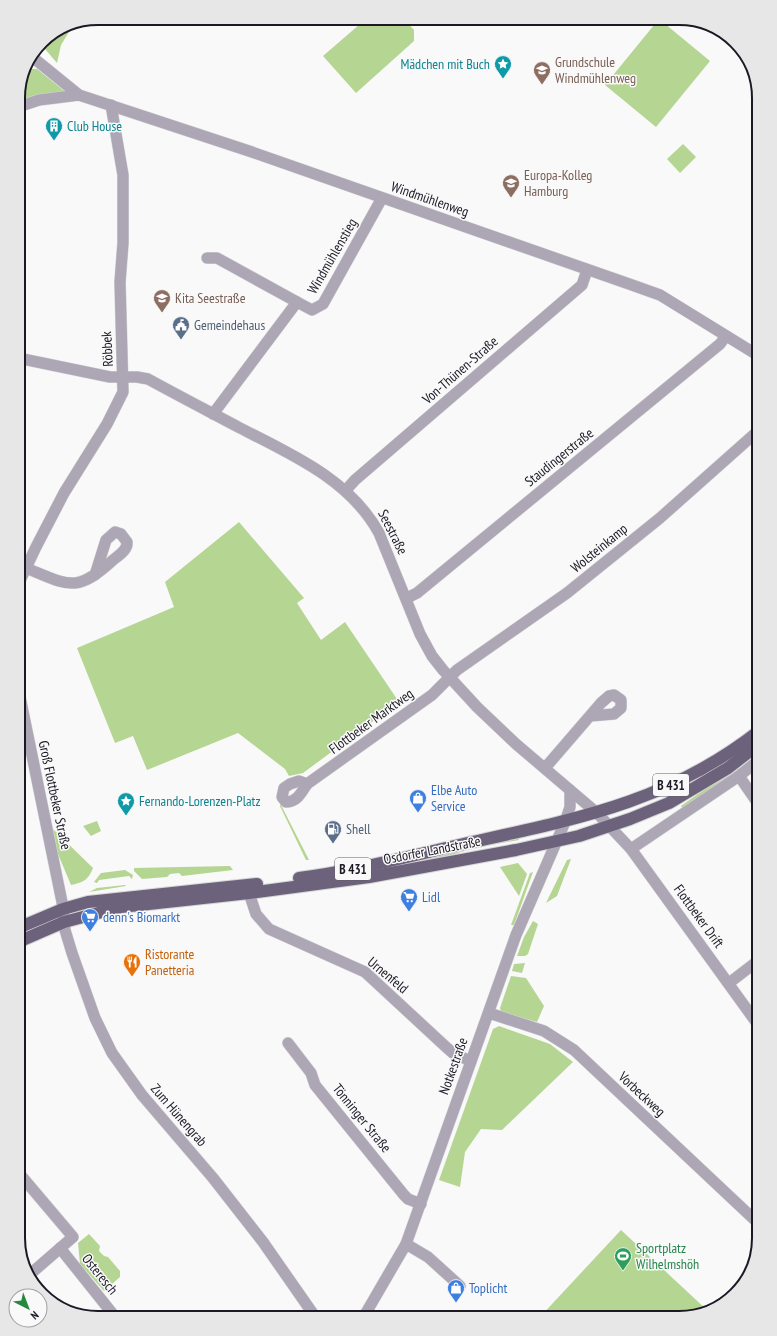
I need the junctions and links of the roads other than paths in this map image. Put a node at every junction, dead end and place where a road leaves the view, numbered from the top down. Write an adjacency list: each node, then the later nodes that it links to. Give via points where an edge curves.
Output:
1 (35, 60): 2 (street, Windmühlenweg)
2 (78, 95): 3 (street, Windmühlenweg, via 39,100); 4 (street, Windmühlenweg)
3 (25, 105)
4 (112, 105): 5 (street, Windmühlenweg); 12 (street, Röbbek, via 122,175 120,296)
5 (382, 198): 7 (street, Windmühlenweg); 8 (street, Windmühlenstieg, via 323,304 312,310)
6 (207, 258): 8 (street, Windmühlenstieg, via 217,258)
7 (587, 270): 9 (street, Windmühlenweg, via 660,296); 15 (street, Von-Thünen-Straße, via 582,285)
8 (297, 302): 13 (street, Windmühlenstieg)
9 (726, 336): 10 (street, Windmühlenweg); 18 (street, Staudingerstraße, via 720,344 571,467)
10 (752, 352)
11 (25, 360): 12 (street, Seestraße, via 110,378)
12 (123, 378): 13 (street, Seestraße, via 137,377 148,380); 16 (street, Röbbek, via 123,392 107,424 64,492)
13 (213, 414): 15 (street, Seestraße, via 305,461)
14 (752, 436): 19 (street, Wolsteinkamp, via 624,548 567,593)
15 (346, 490): 18 (street, Seestraße, via 372,520)
16 (26, 568): 17 (street, via 68,584)
17 (95, 575)
18 (407, 598): 19 (street, Seestraße, via 420,634 432,656)
19 (449, 678): 25 (street, Seestraße, via 482,712); 27 (street, Flottbeker Marktweg, via 432,696)
20 (590, 716): 25 (street)
21 (752, 736): 30 (main road, Osdorfer Landstraße / B 431, via 691,776 657,792)
22 (25, 746): 36 (street, Groß Flottbeker Straße)
23 (752, 749): 32 (main road, Osdorfer Landstraße / B 431, via 728,768 690,791 650,812)
24 (752, 766): 26 (street)
25 (545, 768): 28 (street, Seestraße)
26 (740, 776): 29 (street); 34 (street)
27 (307, 784)
28 (570, 790): 30 (street, Seestraße); 31 (street, via 570,807)
29 (752, 794)
30 (597, 813): 31 (main road, Osdorfer Landstraße / B 431); 32 (street, Seestraße)
31 (565, 822): 33 (street, Notkestraße); 36 (main road, Osdorfer Landstraße / B 431, via 311,877 112,898)
32 (611, 826): 33 (main road, Osdorfer Landstraße / B 431); 34 (street, Flottbeker Drift)
33 (557, 841): 35 (main road, Osdorfer Landstraße / B 431, via 369,877); 42 (street, Notkestraße, via 516,935)
34 (631, 849): 41 (street, Flottbeker Drift)
35 (249, 893): 37 (main road, Osdorfer Landstraße / B 431, via 121,907); 45 (street, Urnenfeld, via 256,914 269,929 365,972 454,1054)
36 (63, 909): 37 (street, Zum Hünengrab); 38 (main road, B 431)
37 (64, 922): 39 (main road, B 431); 54 (street, Zum Hünengrab, via 95,1018 112,1053 142,1095 213,1178 263,1242)
38 (25, 925)
39 (25, 939)
40 (752, 965): 41 (street)
41 (729, 983): 43 (street, Flottbeker Drift)
42 (489, 1013): 45 (street, Notkestraße); 48 (street, Vorbeckweg, via 544,1031 574,1050)
43 (752, 1016)
44 (288, 1043): 47 (street, Tönninger Straße, via 311,1073 315,1085 404,1195)
45 (471, 1061): 47 (street, Notkestraße)
46 (25, 1180): 50 (street, via 73,1237)
47 (421, 1204): 49 (street, Notkestraße)
48 (752, 1217)
49 (406, 1244): 52 (street, via 428,1257); 55 (street, Notkestraße)
50 (60, 1248): 51 (street); 53 (street, Osteresch)
51 (33, 1272)
52 (460, 1286)
53 (110, 1311)
54 (311, 1311)
55 (367, 1311)

